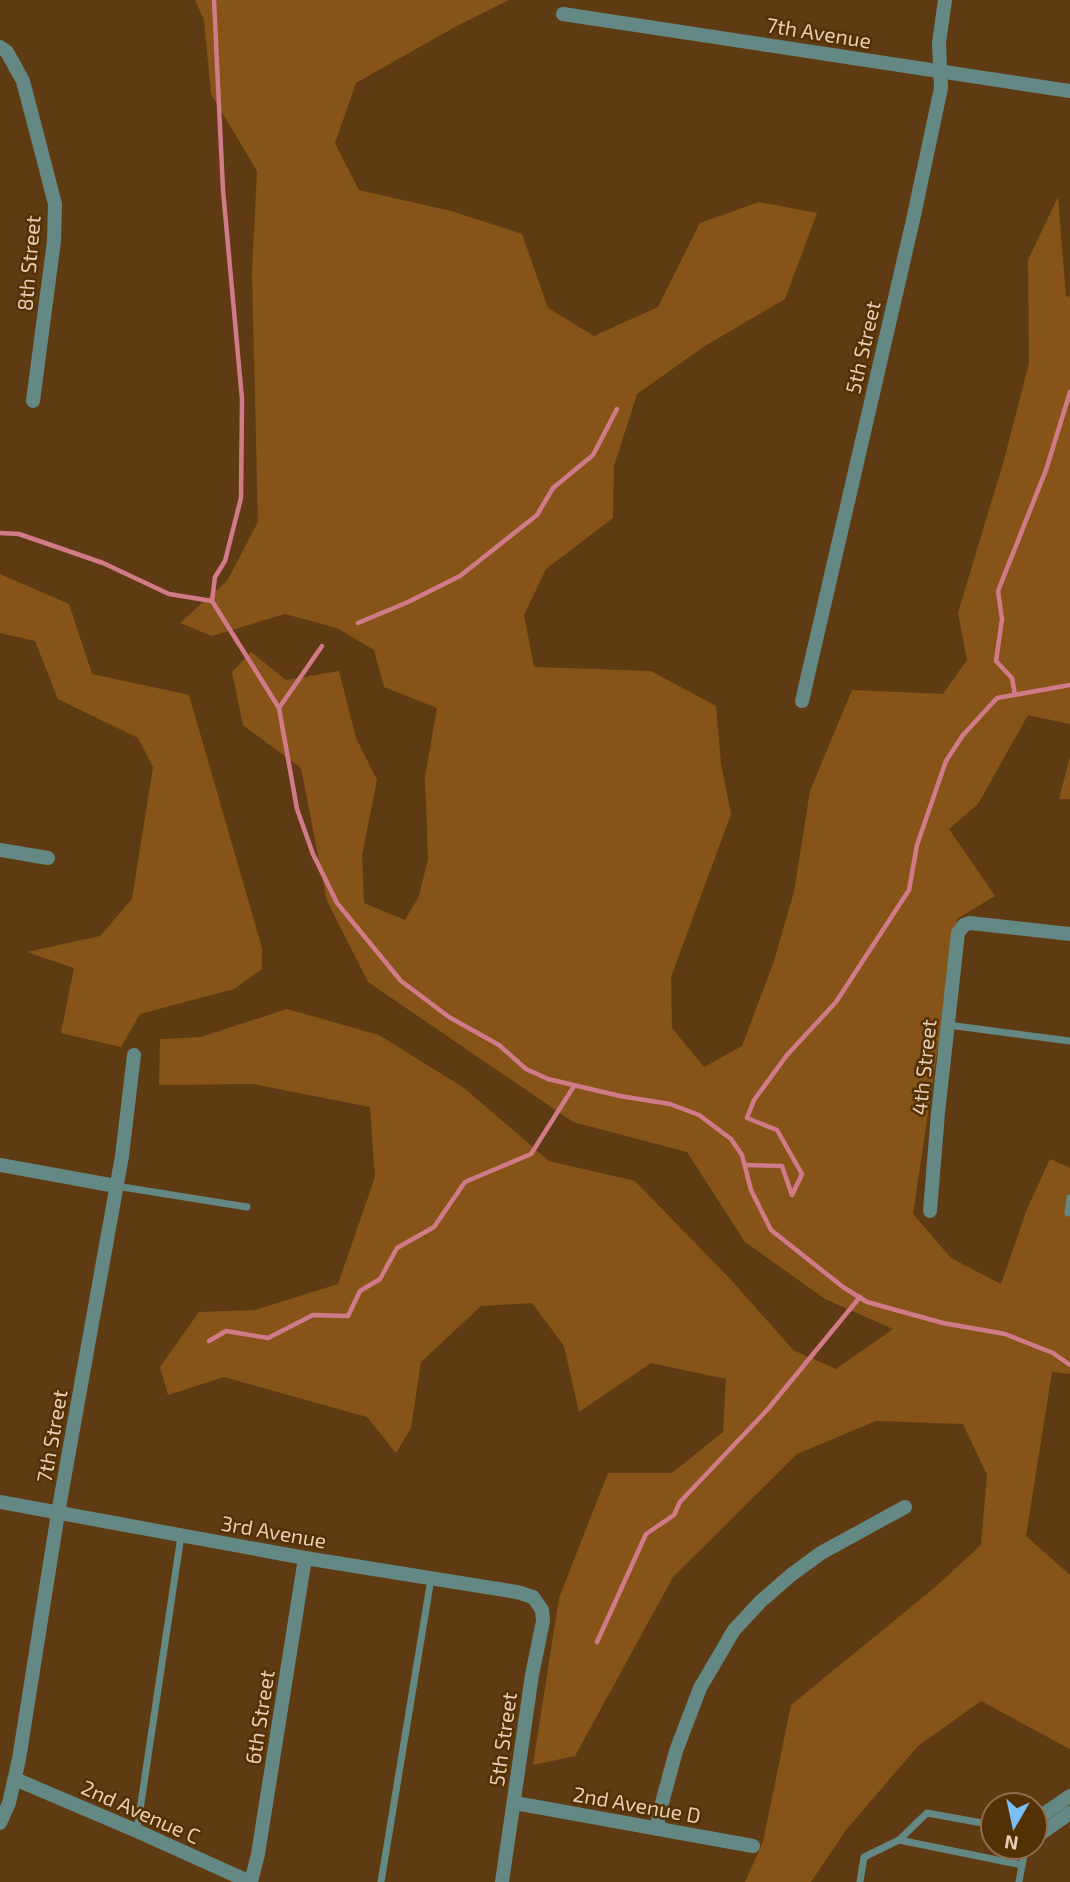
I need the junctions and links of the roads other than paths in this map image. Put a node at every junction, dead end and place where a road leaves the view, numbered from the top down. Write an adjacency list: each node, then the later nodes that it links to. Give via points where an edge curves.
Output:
1 (945, 0): 4 (street, 5th Street)
2 (563, 14): 4 (street, 7th Avenue)
3 (3, 50): 6 (street, 8th Street, via 23,81 54,204 54,241)
4 (940, 72): 5 (street, 7th Avenue); 7 (street, 5th Street, via 941,88 914,220)
5 (1070, 91)
6 (33, 401)
7 (802, 701)
8 (0, 850): 9 (street)
9 (48, 858)
10 (1070, 934): 11 (street, 4th Street, via 970,923 961,928)
11 (948, 1026): 12 (lane); 18 (street, 4th Street)
12 (1070, 1041)
13 (134, 1055): 15 (street, 7th Street)
14 (0, 1165): 15 (street)
15 (116, 1186): 17 (lane); 22 (street, 7th Street)
16 (1070, 1198): 19 (lane)
17 (247, 1207)
18 (930, 1211)
19 (1068, 1213)
20 (0, 1502): 22 (street, 3rd Avenue)
21 (905, 1507): 35 (street, via 821,1553 760,1602 734,1630 700,1688 676,1751)
22 (58, 1513): 23 (street, 3rd Avenue); 27 (street, 7th Street)
23 (181, 1536): 24 (street, 3rd Avenue); 36 (lane)
24 (305, 1558): 25 (street, 3rd Avenue); 41 (street, 6th Street)
25 (431, 1578): 26 (street, 3rd Avenue, via 517,1592); 42 (lane)
26 (539, 1603): 29 (street, 5th Street, via 543,1621)
27 (15, 1779): 33 (street, 7th Street); 36 (street, 2nd Avenue C)
28 (1070, 1796): 30 (street)
29 (515, 1803): 35 (street, 2nd Avenue D); 43 (street, 5th Street)
30 (1049, 1810)
31 (1070, 1813): 34 (street)
32 (979, 1822): 37 (lane, via 927,1813)
33 (0, 1823)
34 (1049, 1828)
35 (657, 1829): 38 (street, 2nd Avenue D)
36 (137, 1831): 41 (street, 2nd Avenue C)
37 (899, 1840): 40 (lane); 44 (lane, via 864,1857)
38 (753, 1846)
39 (1023, 1861): 40 (lane)
40 (1022, 1865): 45 (lane)
41 (250, 1882)
42 (381, 1882)
43 (502, 1882)
44 (860, 1882)
45 (1019, 1882)

